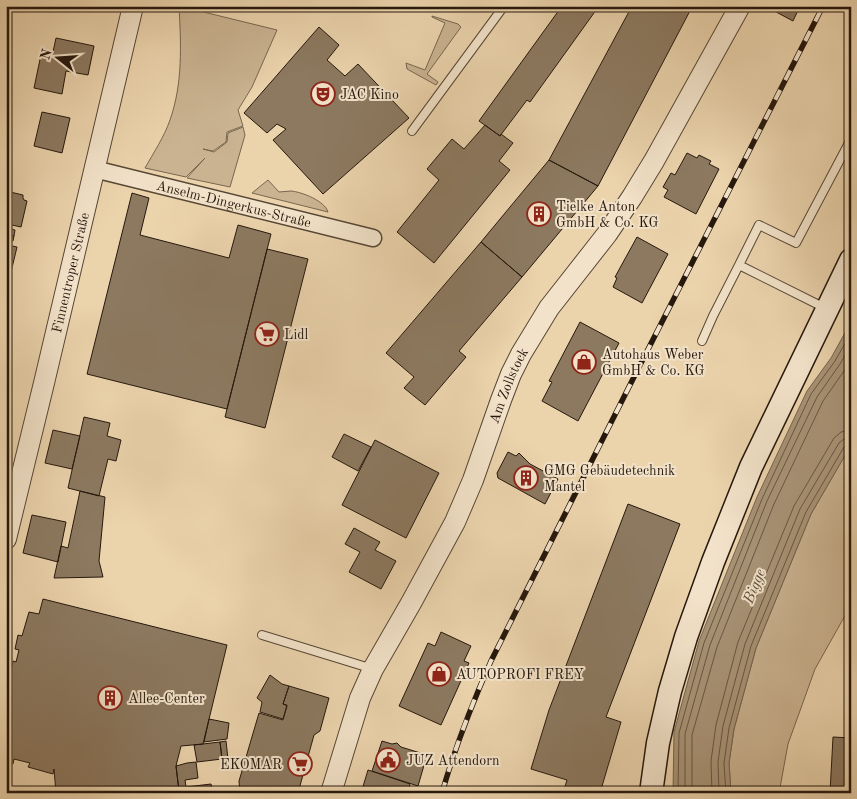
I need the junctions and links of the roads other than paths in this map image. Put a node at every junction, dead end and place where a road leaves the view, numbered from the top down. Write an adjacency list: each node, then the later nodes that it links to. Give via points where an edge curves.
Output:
1 (133, 6): 6 (street, Finnentroper Straße)
2 (504, 6): 4 (lane)
3 (740, 6): 14 (street, Am Zollstock, via 632,197 550,308 521,354 455,522)
4 (412, 131)
5 (851, 139): 9 (lane, via 796,243 759,225)
6 (94, 169): 7 (street, Anselm-Dingerkus-Straße); 12 (street, Finnentroper Straße)
7 (373, 238)
8 (851, 260): 10 (main road)
9 (739, 265): 10 (lane); 11 (lane)
10 (827, 309): 16 (main road, via 751,467 686,636 658,743)
11 (702, 341)
12 (6, 539)
13 (262, 635): 14 (lane)
14 (373, 669): 15 (street, Am Zollstock, via 360,698)
15 (331, 793)
16 (651, 793)

